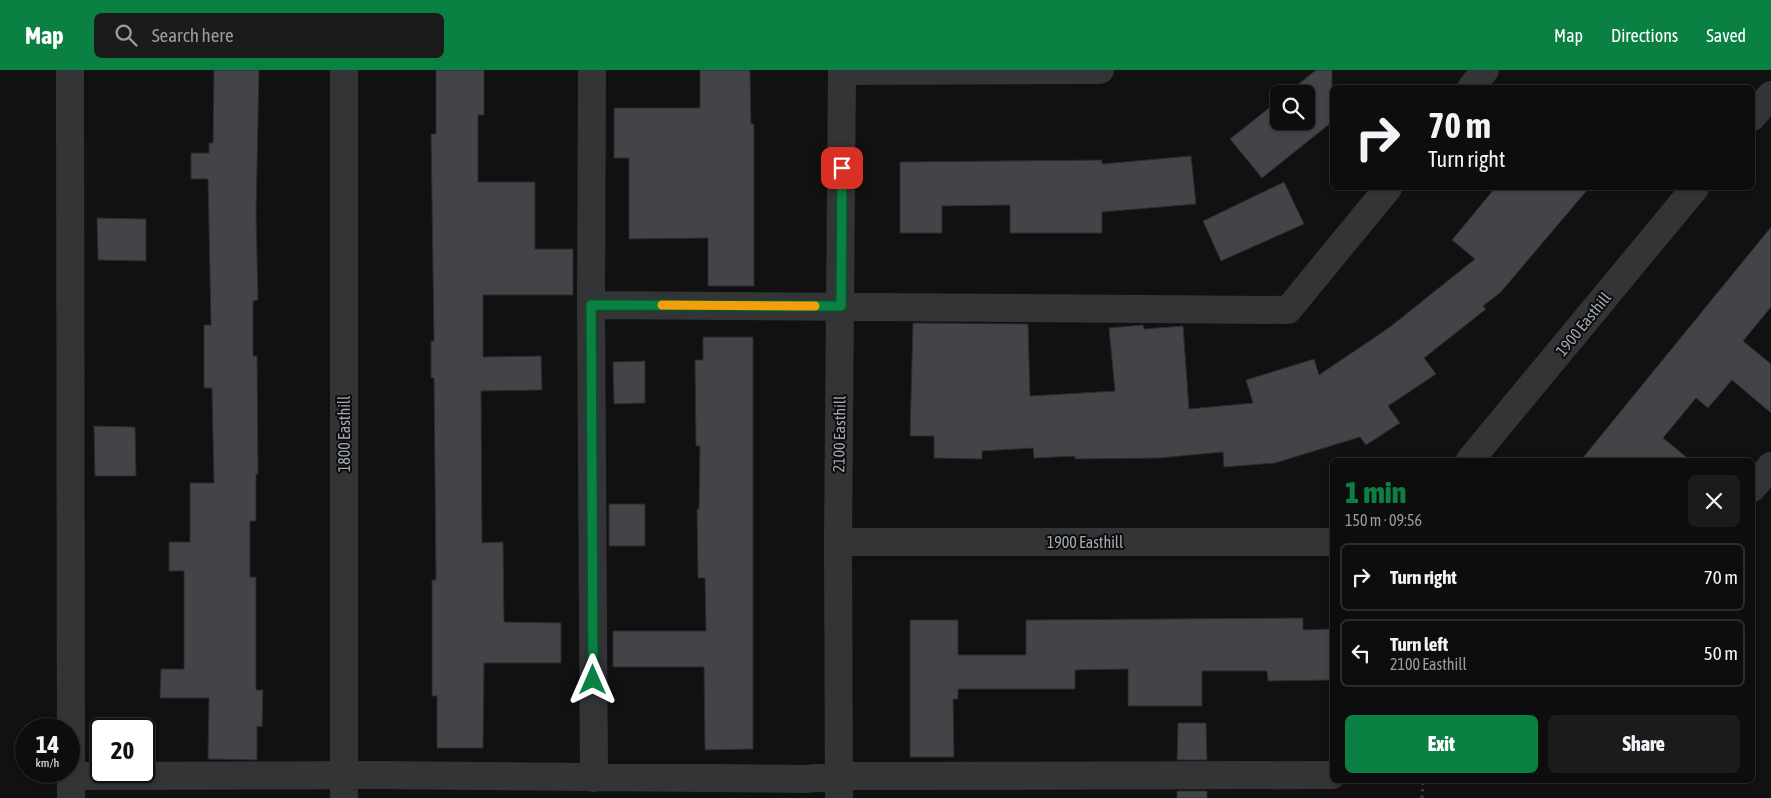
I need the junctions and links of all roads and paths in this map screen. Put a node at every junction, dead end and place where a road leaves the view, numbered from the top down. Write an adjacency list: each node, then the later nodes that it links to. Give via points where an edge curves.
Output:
1 (70, 70): 22 (street)
2 (344, 70): 23 (street, 1800 Easthill)
3 (592, 70): 12 (street)
4 (842, 70): 5 (street); 13 (street, 2100 Easthill)
5 (1100, 70)
6 (1485, 70): 7 (street)
7 (1473, 85)
8 (1771, 95): 9 (street)
9 (1755, 114)
10 (1386, 190): 13 (street, via 1288,310)
11 (1693, 190): 14 (street, 1900 Easthill)
12 (591, 305): 13 (street); 20 (street)
13 (841, 306): 17 (street, 2100 Easthill)
14 (1472, 458)
15 (1771, 466): 16 (street)
16 (1755, 485)
17 (838, 542): 18 (street, 1900 Easthill); 24 (street, 2100 Easthill)
18 (1330, 542)
19 (1330, 776): 24 (street)
20 (594, 778): 23 (street); 24 (street, via 805,779)
21 (1423, 783): 25 (path)
22 (71, 787): 23 (street)
23 (344, 787)
24 (839, 787)
25 (1422, 798)

